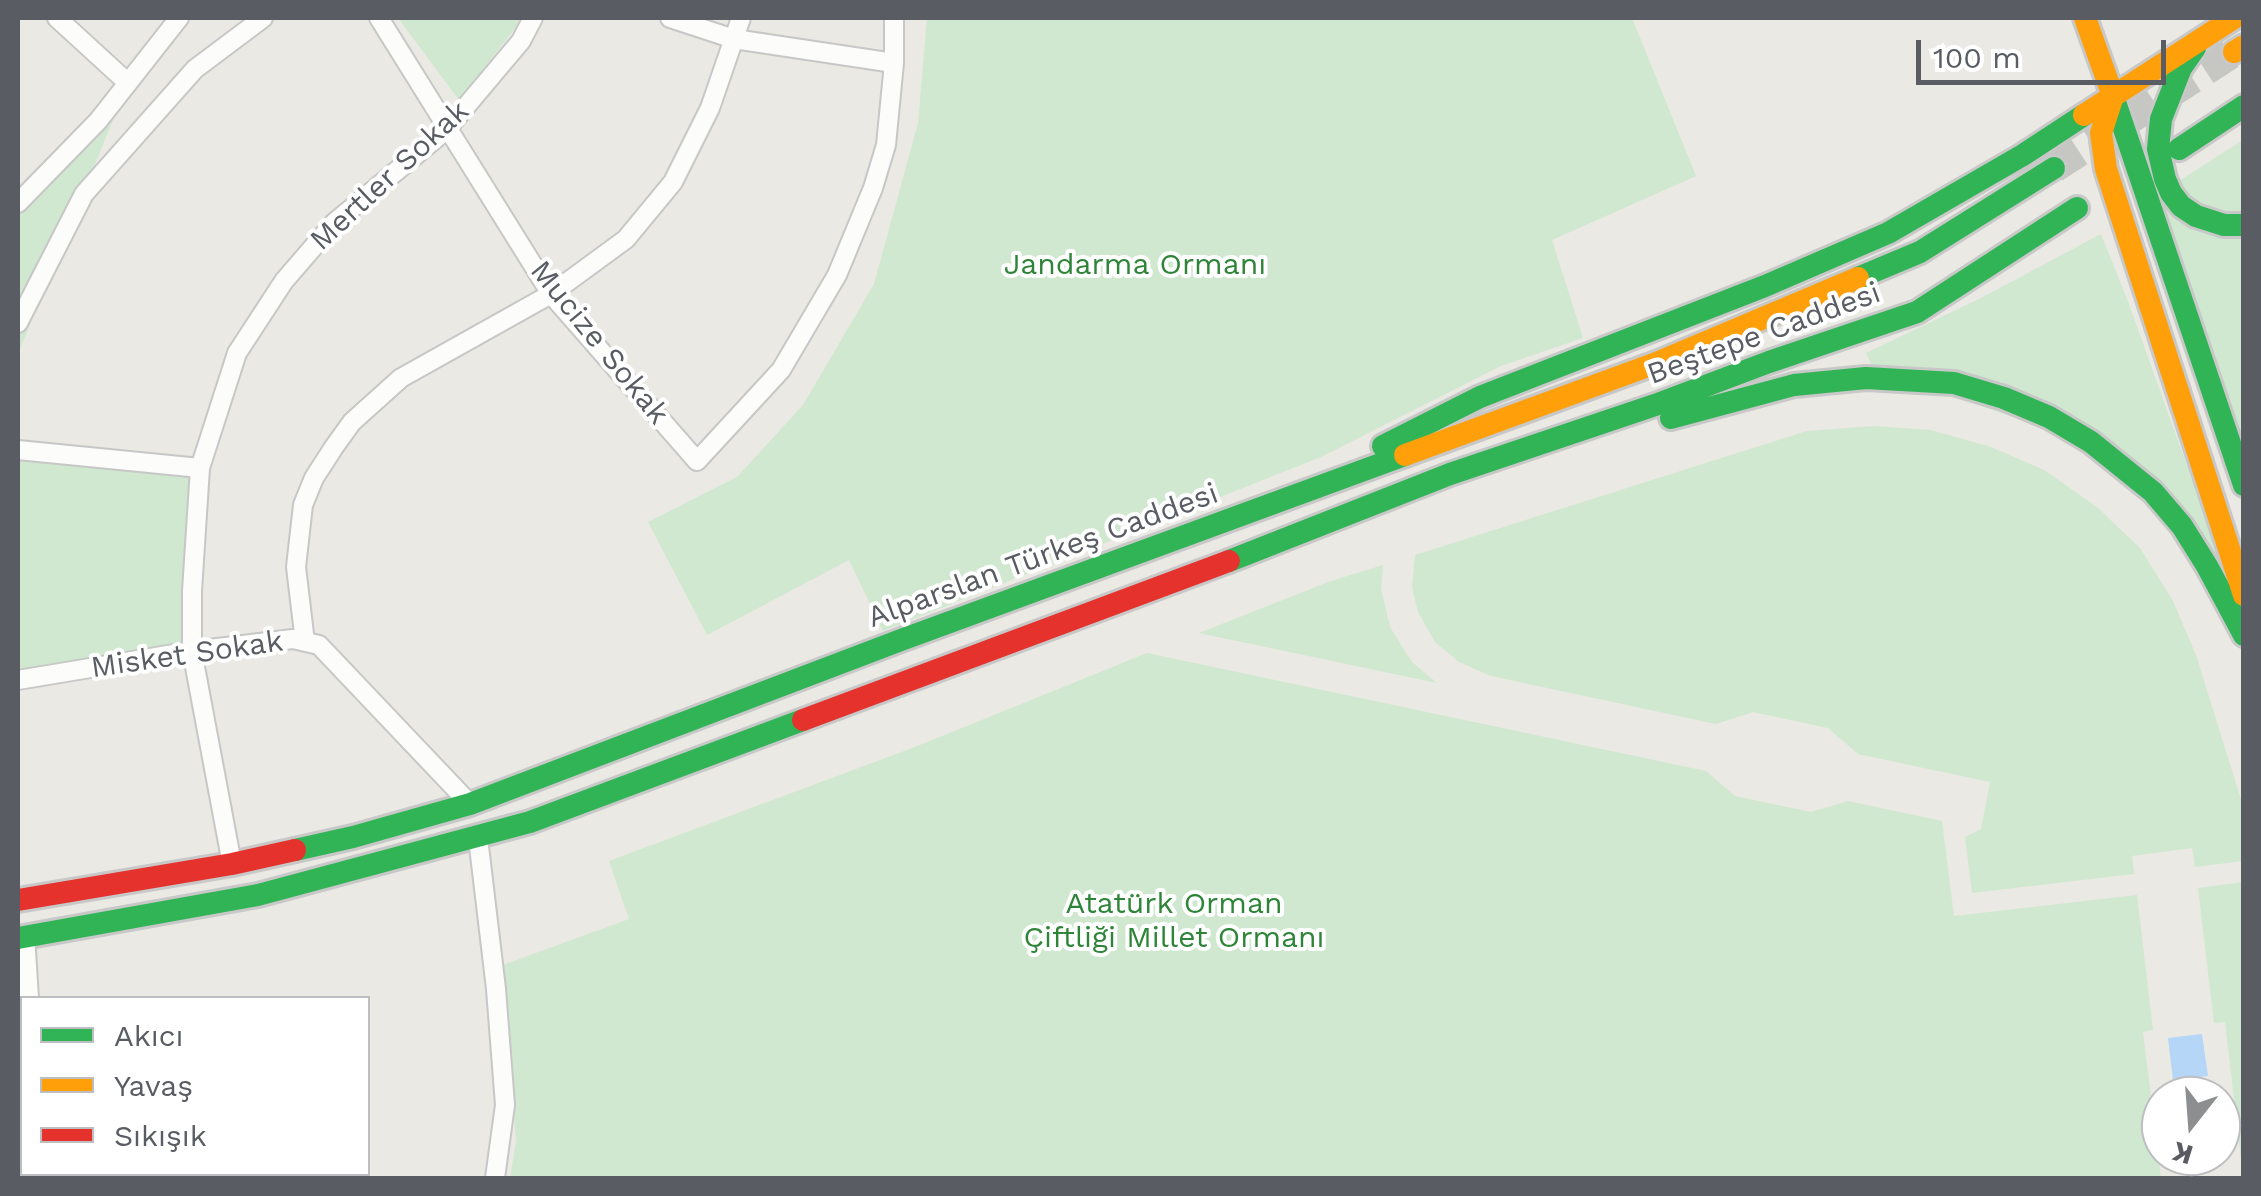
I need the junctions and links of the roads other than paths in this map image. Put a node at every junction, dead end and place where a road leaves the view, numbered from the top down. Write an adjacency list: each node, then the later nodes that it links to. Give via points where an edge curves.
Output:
1 (57, 18): 14 (street)
2 (179, 18): 14 (street)
3 (263, 18): 24 (street, via 195,69 84,194)
4 (379, 18): 17 (street, Mucize Sokak)
5 (533, 18): 17 (street, Mertler Sokak, via 522,41)
6 (670, 18): 12 (street)
7 (741, 18): 12 (street)
8 (894, 18): 13 (street)
9 (2085, 18): 15 (main road)
10 (2234, 18): 11 (main road)
11 (2203, 38): 15 (main road); 22 (main road, via 2173,86 2158,149 2170,194 2181,206 2210,222)
12 (734, 39): 13 (street); 23 (street, via 710,108 672,182 626,239)
13 (894, 63): 23 (street, Mucize Sokak, via 886,145 837,275 781,370 698,461)
14 (128, 83): 20 (street)
15 (2113, 96): 28 (main road); 29 (main road, via 1888,233 1480,397); 30 (main road, via 2102,132 2106,169)
16 (2244, 106): 18 (main road)
17 (446, 129): 23 (street, Mucize Sokak); 26 (street, Mertler Sokak, via 334,224 284,281 237,352)
18 (2179, 149)
19 (2054, 168): 29 (main road, Alparslan Türkeş Caddesi, via 1920,252 1659,362)
20 (18, 203)
21 (2078, 208): 27 (main road, Beştepe Caddesi, via 1917,312)
22 (2244, 225)
23 (552, 294): 32 (street, via 401,378 334,446 303,504 296,567)
24 (18, 324)
25 (18, 450): 26 (street)
26 (200, 468): 33 (street, Mertler Sokak)
27 (1450, 474): 31 (main road, via 1794,385 1866,378 1954,383 2049,418 2142,482 2182,526); 36 (main road)
28 (2244, 484)
29 (1278, 502): 35 (main road, Alparslan Türkeş Caddesi)
30 (2244, 595)
31 (2244, 635)
32 (305, 642): 33 (street, Misket Sokak); 35 (street, Misket Sokak, via 319,645)
33 (192, 651): 34 (street, Misket Sokak); 37 (street, Mertler Sokak)
34 (18, 680)
35 (470, 804): 37 (main road, Alparslan Türkeş Caddesi)
36 (478, 838): 39 (main road, via 258,895); 41 (street, via 505,1105)
37 (232, 864): 38 (main road, Alparslan Türkeş Caddesi)
38 (18, 900)
39 (21, 937): 40 (street)
40 (29, 996)
41 (495, 1178)

